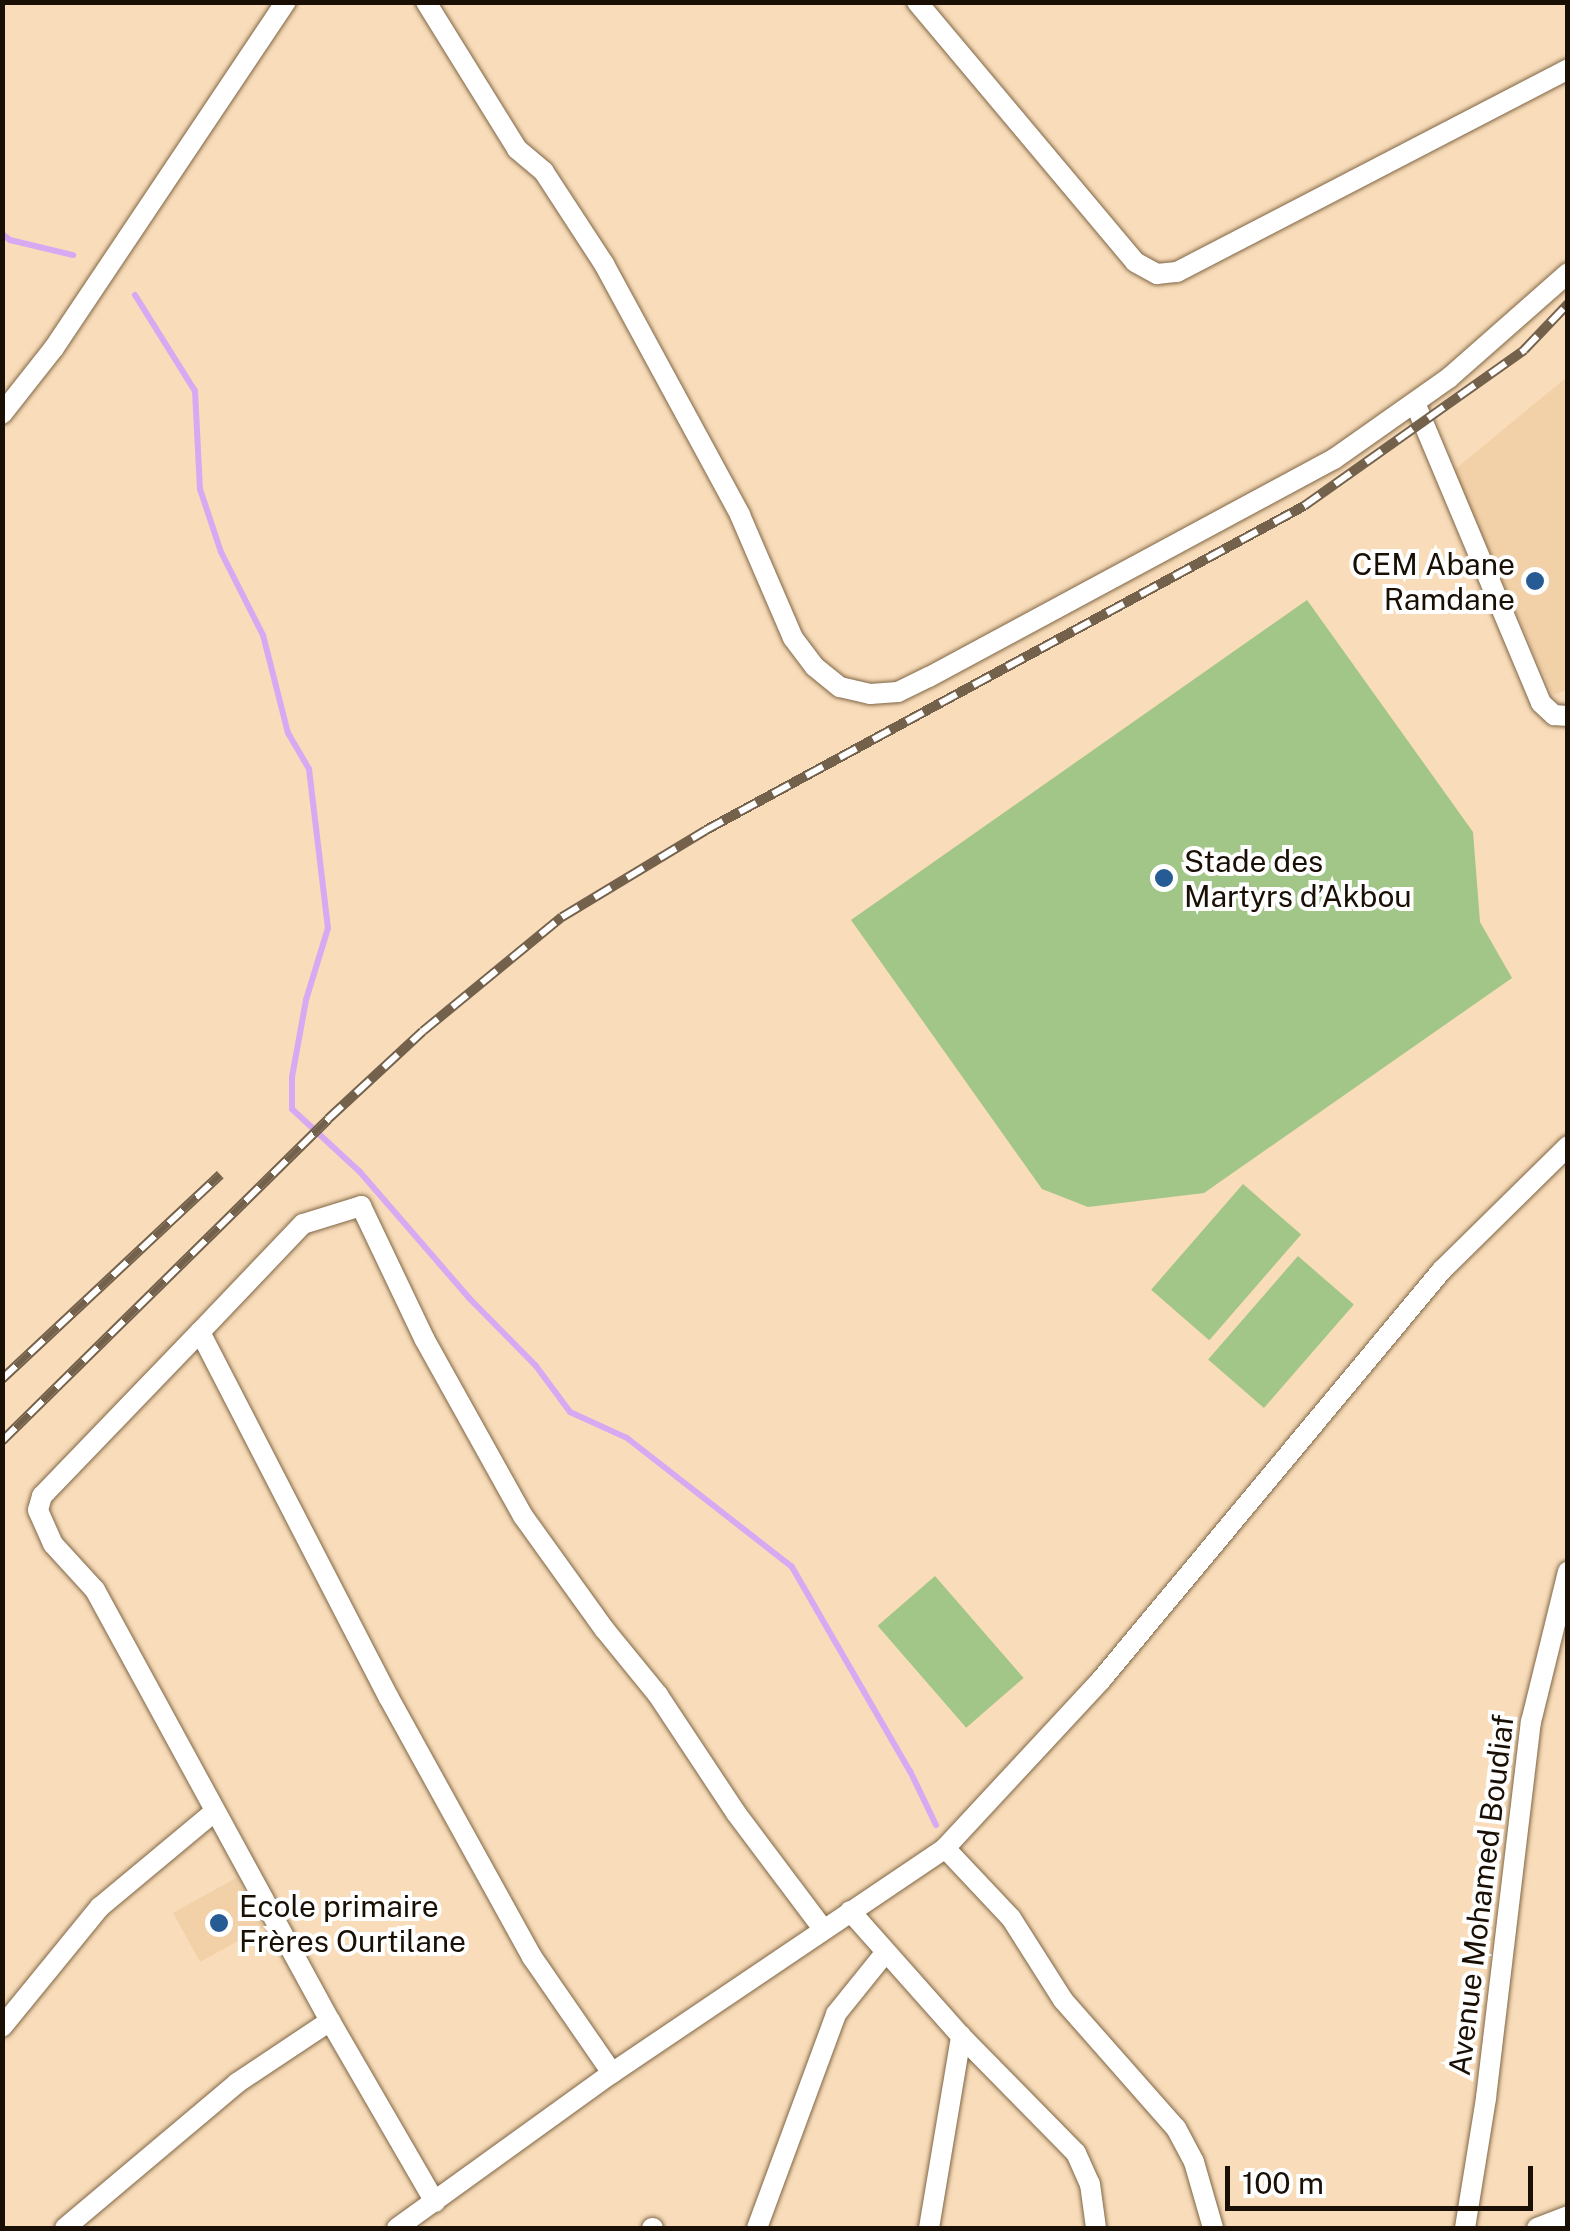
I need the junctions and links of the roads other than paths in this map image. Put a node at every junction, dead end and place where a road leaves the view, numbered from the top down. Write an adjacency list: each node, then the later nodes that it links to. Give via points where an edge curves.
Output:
1 (286, 2): 7 (street, via 54,348)
2 (426, 2): 6 (street, via 517,149 544,172 604,264 740,515 794,638 840,687 898,692 929,677 1334,460)
3 (916, 2): 4 (street, via 1134,262 1157,274 1177,272)
4 (1568, 69)
5 (1568, 273): 6 (street)
6 (1415, 403): 8 (street, via 1541,703)
7 (2, 414)
8 (1568, 716)
9 (1568, 1146): 13 (street, via 1442,1270 1101,1680)
10 (200, 1332): 12 (street, via 42,1496 38,1510 53,1544 95,1590); 15 (street, via 302,1224 361,1206 425,1340 523,1516); 20 (street, via 376,1674 523,1940)
11 (1568, 1571): 29 (street, Avenue Mohamed Boudiaf, via 1531,1722)
12 (214, 1812): 17 (street); 18 (street, via 100,1907)
13 (945, 1848): 14 (street); 28 (street, via 1011,1918 1063,2000 1176,2128)
14 (850, 1911): 15 (street); 16 (street)
15 (822, 1929): 20 (street)
16 (885, 1953): 19 (street); 25 (street, via 836,2014)
17 (330, 2021): 21 (street); 23 (street, via 237,2083)
18 (2, 2027)
19 (961, 2036): 26 (street); 27 (street, via 1076,2153 1090,2184)
20 (612, 2073): 21 (street)
21 (435, 2202): 24 (street)
22 (1568, 2216): 30 (street)
23 (65, 2228)
24 (398, 2228)
25 (757, 2228)
26 (929, 2228)
27 (1096, 2228)
28 (1214, 2228)
29 (1465, 2228)
30 (1537, 2228)

